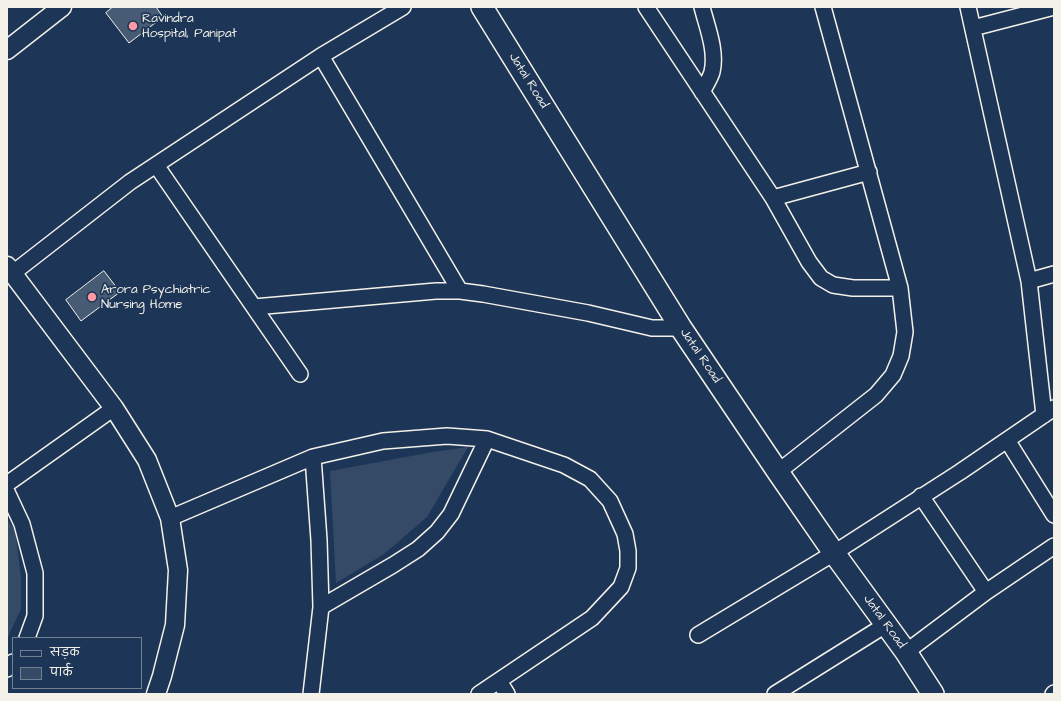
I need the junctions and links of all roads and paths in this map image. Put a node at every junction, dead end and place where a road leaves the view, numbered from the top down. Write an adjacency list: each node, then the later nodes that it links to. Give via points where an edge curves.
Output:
1 (62, 7): 10 (street)
2 (403, 7): 11 (street)
3 (482, 7): 22 (main road, Jatal Road)
4 (646, 7): 12 (street)
5 (702, 7): 12 (street, via 714,62 712,74)
6 (823, 7): 14 (street)
7 (968, 7): 9 (street)
8 (1054, 7): 9 (street)
9 (973, 28): 18 (street)
10 (7, 50)
11 (321, 56): 13 (street); 20 (street)
12 (702, 92): 15 (street)
13 (156, 165): 16 (street); 21 (street)
14 (869, 172): 15 (street); 19 (street)
15 (773, 198): 19 (street, via 809,262 821,278 833,285 853,288)
16 (10, 270): 24 (street)
17 (1054, 274): 18 (street)
18 (1029, 281): 25 (street)
19 (900, 288): 29 (street, via 905,332 901,356 893,375 876,395)
20 (460, 291): 21 (street); 22 (street, via 588,313 652,328)
21 (254, 307): 23 (street)
22 (681, 328): 29 (main road, Jatal Road)
23 (300, 374)
24 (114, 408): 30 (street); 34 (street, via 147,460)
25 (1049, 411): 27 (street)
26 (487, 439): 28 (street, via 447,436 383,441); 38 (street, via 450,514 437,532 418,549); 43 (street, via 564,465 590,479 610,501 628,551 628,568 621,587 592,618)
27 (1007, 440): 32 (street); 33 (street)
28 (313, 458): 34 (street); 38 (street)
29 (778, 472): 36 (main road, Jatal Road)
30 (7, 484)
31 (7, 492): 41 (street, via 22,524 35,573 35,616)
32 (922, 496): 36 (street); 37 (street)
33 (1054, 515)
34 (170, 518): 44 (street, via 178,570 175,625)
35 (1054, 546): 37 (street)
36 (834, 553): 39 (main road, Jatal Road); 40 (street)
37 (986, 592): 42 (street)
38 (321, 607): 45 (street)
39 (887, 624): 42 (main road, Jatal Road); 47 (street)
40 (698, 634)
41 (27, 637)
42 (906, 652): 48 (main road, Jatal Road)
43 (503, 688): 46 (street)
44 (156, 694)
45 (311, 694)
46 (479, 694)
47 (775, 694)
48 (933, 694)

